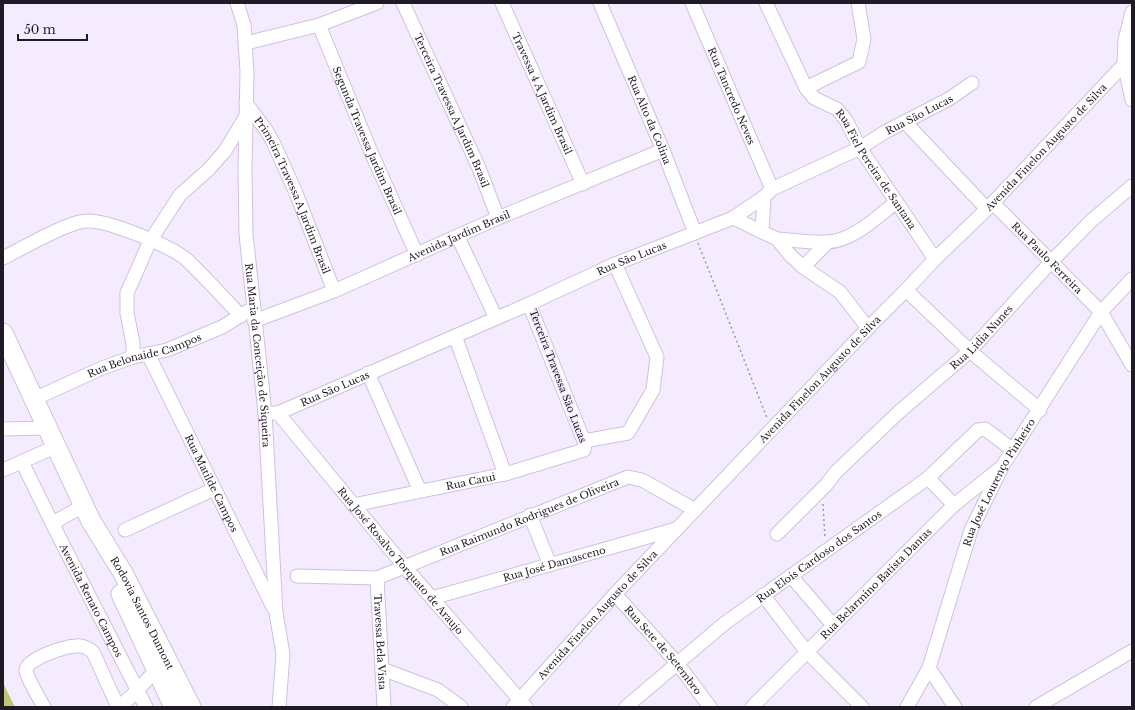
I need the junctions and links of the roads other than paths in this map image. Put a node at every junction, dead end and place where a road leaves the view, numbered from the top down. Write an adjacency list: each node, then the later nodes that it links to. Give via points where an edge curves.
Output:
1 (237, 3): 11 (street, Rua Maria da Conceição de Siqueira)
2 (378, 3): 10 (street)
3 (403, 3): 26 (street, Terceira Travessa A Jardim Brasil)
4 (502, 3): 21 (street, Travessa 4 A Jardim Brasil)
5 (692, 3): 23 (street, Rua Tancredo Neves)
6 (766, 3): 14 (street, Rua Fiel Pereira de Santana)
7 (858, 3): 14 (street, via 864,39 859,62)
8 (605, 4): 20 (street, Rua Alto da Colina)
9 (1132, 12): 12 (street, via 1125,40)
10 (319, 25): 11 (street); 34 (street, Segunda Travessa Jardim Brasil, via 371,152)
11 (246, 43): 16 (street, Rua Maria da Conceição de Siqueira)
12 (1128, 59): 15 (street); 25 (street, Avenida Finelon Augusto de Silva)
13 (972, 83): 18 (street, Rua São Lucas)
14 (806, 88): 19 (street, Rua Fiel Pereira de Santana, via 814,98 842,114)
15 (1132, 100)
16 (246, 103): 17 (street, Rua Maria da Conceição de Siqueira); 42 (street, Primeira Travessa A Jardim Brasil, via 266,130 276,149)
17 (246, 116): 31 (street, via 225,150 208,170 180,195); 44 (street, Rua Maria da Conceição de Siqueira, via 246,234)
18 (905, 122): 19 (street, Rua São Lucas); 25 (street, Rua Paulo Ferreira)
19 (860, 148): 23 (street, Rua São Lucas); 24 (street, Rua Fiel Pereira de Santana)
20 (663, 150): 21 (street, Avenida Jardim Brasil); 29 (street, Rua Alto da Colina)
21 (583, 184): 26 (street, Avenida Jardim Brasil)
22 (1132, 186): 37 (street, Rua Lidia Nunes, via 1091,221)
23 (768, 193): 27 (street, Rua São Lucas); 28 (street)
24 (896, 202): 33 (street, via 869,224 846,237); 36 (street, Rua Fiel Pereira de Santana)
25 (990, 206): 36 (street, Avenida Finelon Augusto de Silva); 37 (street, Rua Paulo Ferreira)
26 (498, 218): 30 (street, Avenida Jardim Brasil)
27 (732, 218): 28 (street); 29 (street, Rua São Lucas)
28 (762, 232): 32 (street)
29 (695, 233): 38 (street, Rua São Lucas)
30 (458, 237): 34 (street, Avenida Jardim Brasil); 47 (street)
31 (150, 240): 35 (street, via 104,222 86,221 66,227); 46 (street, via 184,258); 54 (street, via 127,293)
32 (777, 240): 33 (street); 39 (street)
33 (828, 242): 39 (street)
34 (418, 255): 42 (street, Avenida Jardim Brasil)
35 (3, 258)
36 (935, 259): 41 (street, Avenida Finelon Augusto de Silva)
37 (1050, 263): 45 (street, Rua Paulo Ferreira); 52 (street, Rua Lidia Nunes)
38 (615, 264): 43 (street, Rua São Lucas); 62 (street, Rua Catui, via 657,357 653,390 628,433)
39 (803, 267): 49 (street, via 840,292)
40 (1132, 278): 45 (street, Rua José Lourenço Pinheiro)
41 (906, 290): 49 (street, Avenida Finelon Augusto de Silva); 52 (street)
42 (334, 291): 48 (street, Avenida Jardim Brasil)
43 (530, 304): 47 (street, Rua São Lucas); 62 (street, Terceira Travessa São Lucas)
44 (253, 307): 46 (street, Rua Belonaide Campos); 48 (street, Rua Maria da Conceição de Siqueira)
45 (1101, 312): 55 (street, Rua Paulo Ferreira); 58 (street, Rua José Lourenço Pinheiro)
46 (241, 316): 53 (street, Rua Belonaide Campos, via 222,327 167,350)
47 (496, 318): 51 (street, Rua São Lucas)
48 (254, 321): 59 (street, Rua Maria da Conceição de Siqueira)
49 (868, 328): 74 (street, Avenida Finelon Augusto de Silva)
50 (3, 333): 57 (highway, Rodovia Santos Dumont)
51 (455, 336): 56 (street, Rua São Lucas); 68 (street)
52 (970, 351): 58 (street); 80 (street, Rua Lidia Nunes, via 899,412 836,472)
53 (148, 354): 54 (street, Rua Belonaide Campos); 70 (street, Rua Matilde Campos)
54 (133, 357): 57 (street, Rua Belonaide Campos)
55 (1132, 365)
56 (368, 373): 59 (street, Rua São Lucas); 71 (street)
57 (34, 399): 60 (highway, Rodovia Santos Dumont)
58 (1040, 410): 64 (street, Rua José Lourenço Pinheiro)
59 (272, 413): 72 (street, Rua José Rosalvo Torquato de Araujo); 89 (street, Rua Maria da Conceição de Siqueira)
60 (46, 428): 61 (street); 63 (highway, Rodovia Santos Dumont)
61 (3, 429)
62 (584, 445): 68 (street, Rua Catui, via 545,463)
63 (55, 446): 65 (street); 75 (highway, Rodovia Santos Dumont)
64 (1013, 450): 66 (street, Rua José Lourenço Pinheiro); 69 (street, Rua Elois Cardoso dos Santos, via 985,429 981,429)
65 (22, 462): 67 (street); 77 (street, Avenida Renato Campos)
66 (1003, 465): 73 (street, Rua Belarmino Batista Dantas); 96 (street, Rua José Lourenço Pinheiro, via 971,530)
67 (3, 470)
68 (505, 474): 71 (street, Rua Catui)
69 (928, 478): 73 (street); 84 (street, Rua Elois Cardoso dos Santos)
70 (214, 489): 79 (street); 89 (street, Rua Matilde Campos)
71 (420, 491): 72 (street, Rua Catui)
72 (353, 505): 82 (street, Rua José Rosalvo Torquato de Araujo)
73 (954, 505): 90 (street, Rua Belarmino Batista Dantas)
74 (696, 510): 76 (street, Rua Raimundo Rodrigues de Oliveira, via 642,480 628,477); 78 (street, Avenida Finelon Augusto de Silva)
75 (87, 513): 77 (street, via 58,520); 94 (highway, Rodovia Santos Dumont, via 114,579)
76 (530, 515): 81 (street); 82 (street, Rua Raimundo Rodrigues de Oliveira)
77 (54, 527): 97 (street, Avenida Renato Campos)
78 (677, 529): 81 (street, Rua José Damasceno); 86 (street, Avenida Finelon Augusto de Silva)
79 (126, 530)
80 (777, 534)
81 (550, 565): 88 (street, Rua José Damasceno)
82 (404, 566): 85 (street, Rua Raimundo Rodrigues de Oliveira); 88 (street, Rua José Rosalvo Torquato de Araujo)
83 (297, 576): 85 (street)
84 (790, 576): 87 (street, Rua Elois Cardoso dos Santos); 90 (street)
85 (377, 578): 95 (street, Travessa Bela Vista)
86 (615, 594): 93 (street, Rua Sete de Setembro); 98 (street, Avenida Finelon Augusto de Silva)
87 (763, 595): 91 (street); 93 (street, Rua Elois Cardoso dos Santos)
88 (432, 598): 98 (street, Rua José Rosalvo Torquato de Araujo)
89 (276, 613): 104 (street, Rua Maria da Conceição de Siqueira, via 282,654)
90 (833, 625): 91 (street, Rua Belarmino Batista Dantas)
91 (806, 651): 109 (street, Rua Belarmino Batista Dantas); 110 (street)
92 (1132, 651): 113 (street)
93 (676, 663): 107 (street, Rua Elois Cardoso dos Santos); 108 (street, Rua Sete de Setembro)
94 (162, 666): 97 (street); 102 (highway, Rodovia Santos Dumont); 103 (highway, Rodovia Santos Dumont)
95 (382, 668): 105 (street, Travessa Bela Vista); 106 (street, via 438,690)
96 (929, 668): 111 (street, Rua José Lourenço Pinheiro); 112 (street)
97 (138, 690): 100 (street); 101 (street, Avenida Renato Campos)
98 (519, 705)
99 (44, 707): 100 (street, via 26,671 28,664 35,659 75,645 85,646 93,652)
100 (117, 707)
101 (146, 707)
102 (174, 707)
103 (191, 707)
104 (279, 707)
105 (384, 707)
106 (461, 707)
107 (626, 707)
108 (710, 707)
109 (752, 707)
110 (862, 707)
111 (907, 707)
112 (955, 707)
113 (1036, 707)

